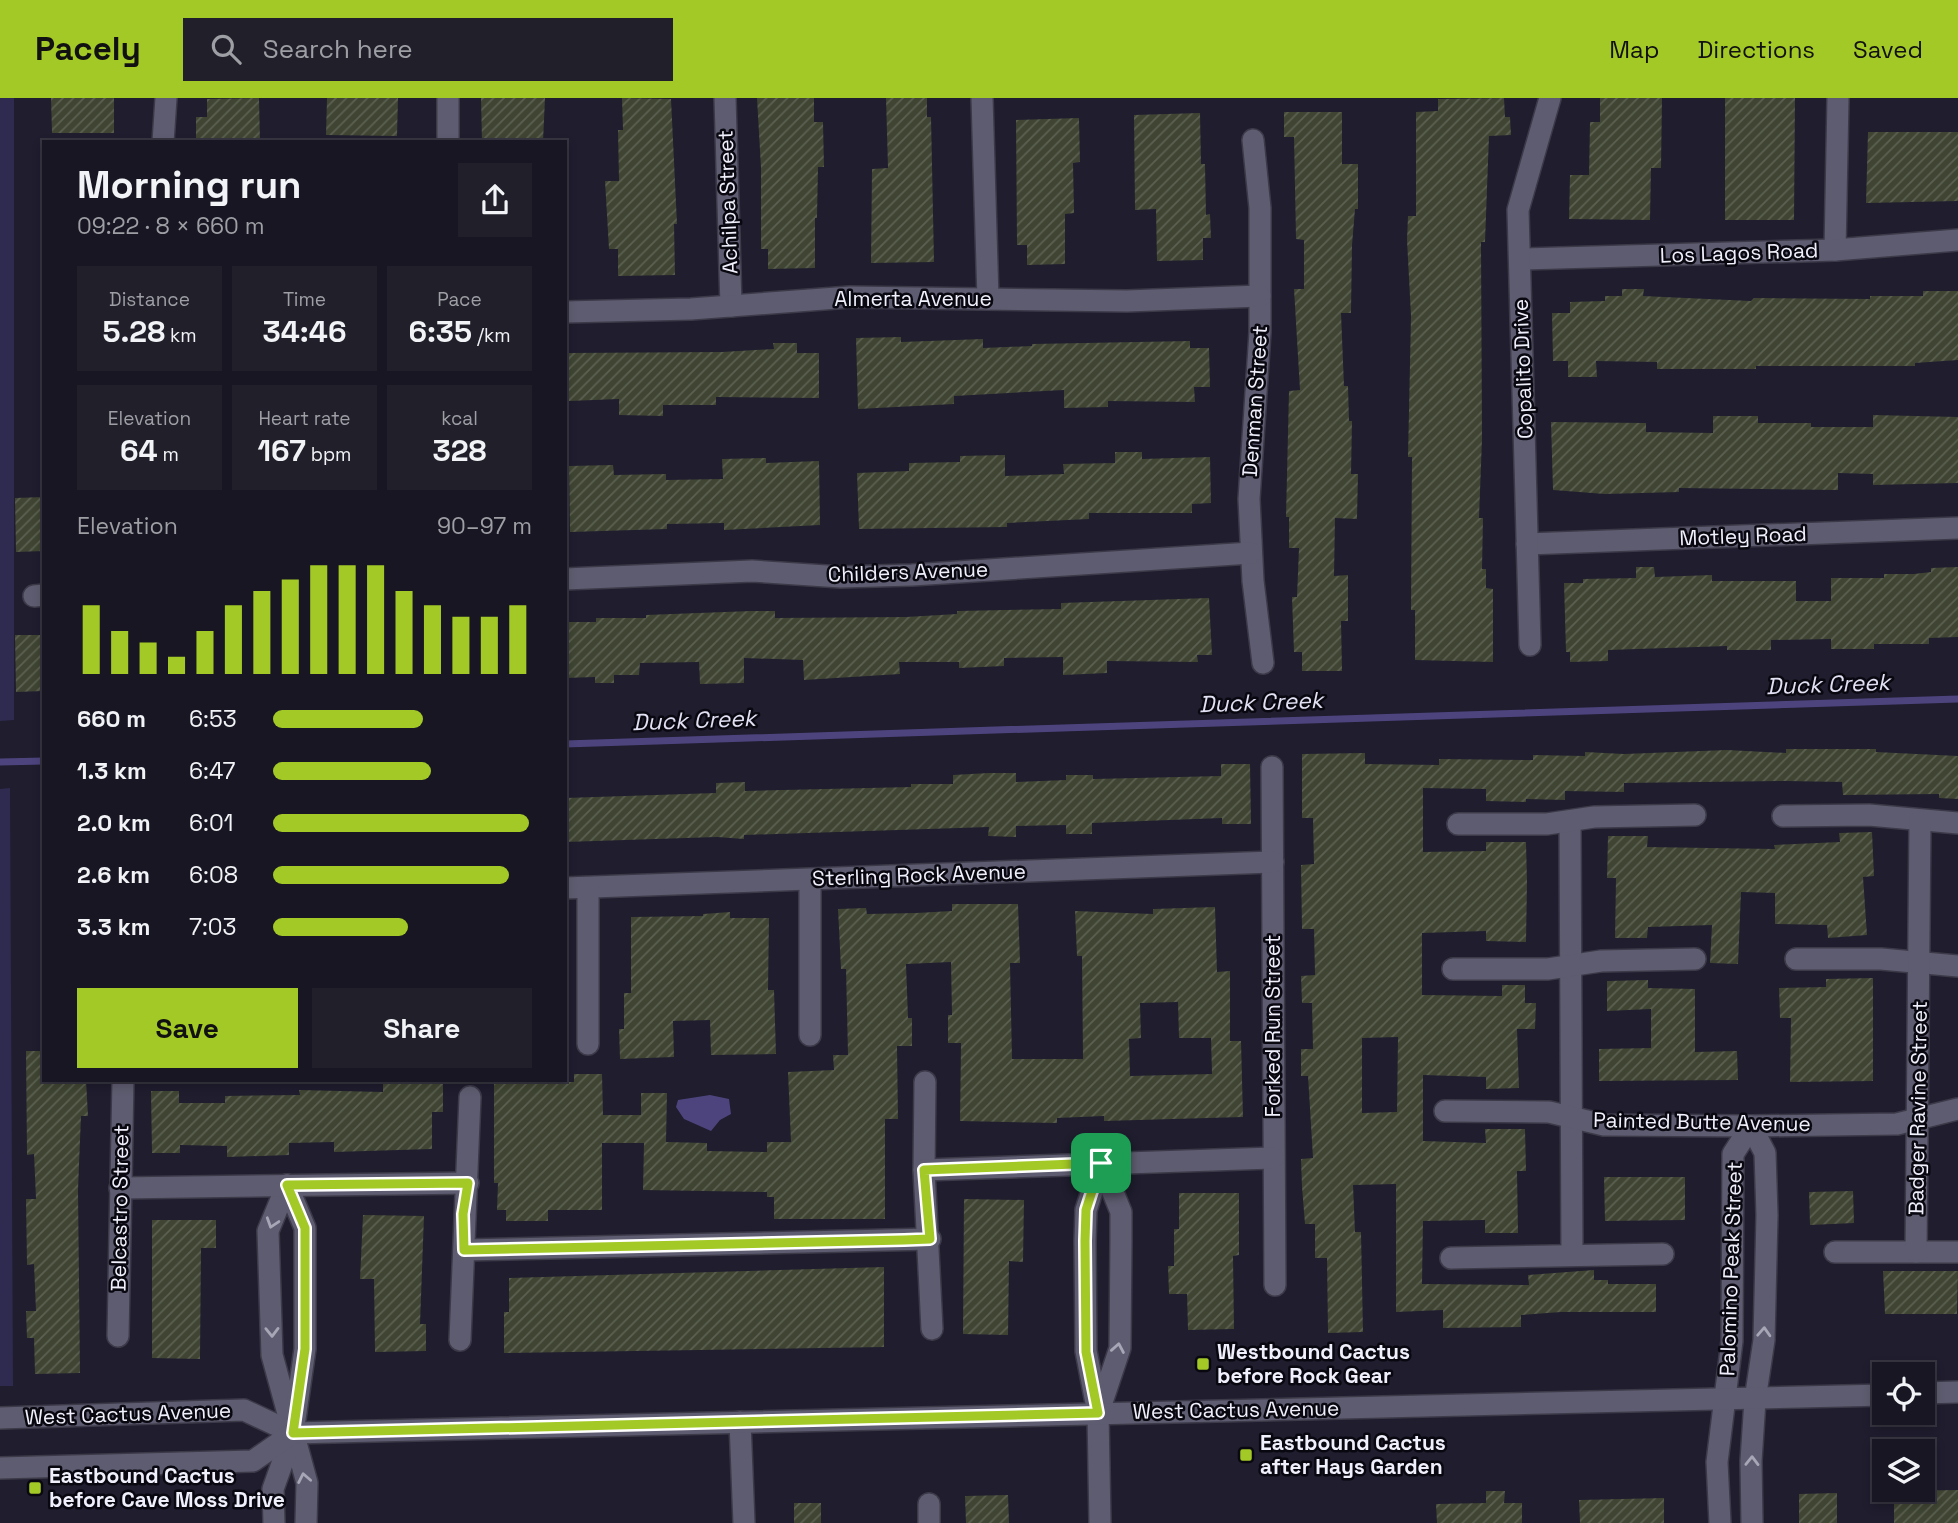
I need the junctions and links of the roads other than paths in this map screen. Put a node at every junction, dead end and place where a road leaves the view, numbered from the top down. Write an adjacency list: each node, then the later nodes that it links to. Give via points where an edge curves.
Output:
1 (166, 98): 7 (street)
2 (448, 98): 8 (street)
3 (725, 98): 15 (street, Achilpa Street)
4 (982, 98): 14 (street)
5 (1550, 98): 12 (street, Copalito Drive, via 1518,210)
6 (1838, 98): 11 (street)
7 (163, 140)
8 (448, 140)
9 (1253, 140): 13 (street, Denman Street, via 1260,208)
10 (1958, 240): 11 (street, Los Lagos Road)
11 (1835, 250): 12 (street, Los Lagos Road)
12 (1520, 259): 18 (street, Copalito Drive)
13 (1260, 296): 14 (street, Almerta Avenue, via 1127,301); 19 (street, Denman Street, via 1251,440)
14 (988, 299): 15 (street, Almerta Avenue, via 850,298)
15 (731, 306): 16 (street, Almerta Avenue)
16 (567, 312)
17 (1958, 528): 18 (street, Motley Road)
18 (1527, 544): 21 (street, Copalito Drive)
19 (1251, 552): 20 (street, Childers Avenue, via 912,575 841,577 752,571); 22 (street, Denman Street)
20 (567, 579)
21 (1530, 645)
22 (1263, 663)
23 (1272, 767): 30 (street, Forked Run Street)
24 (1695, 815): 26 (street)
25 (1783, 816): 27 (street, via 1869,815)
26 (1570, 821): 29 (street); 37 (street)
27 (1920, 821): 28 (street); 36 (street, Badger Ravine Street)
28 (1958, 823)
29 (1458, 824)
30 (1273, 862): 31 (street, Sterling Rock Avenue); 50 (street, Forked Run Street)
31 (810, 880): 33 (street, Sterling Rock Avenue); 40 (street)
32 (567, 888): 33 (street, Sterling Rock Avenue)
33 (588, 888): 41 (street)
34 (1796, 959): 36 (street)
35 (1695, 960): 37 (street, via 1601,961)
36 (1919, 964): 38 (street); 48 (street, Badger Ravine Street)
37 (1571, 966): 39 (street); 47 (street)
38 (1958, 966)
39 (1453, 969)
40 (810, 1035)
41 (588, 1044)
42 (123, 1082): 55 (street, Belcastro Street)
43 (925, 1082): 52 (street)
44 (470, 1097): 53 (street)
45 (1958, 1109): 48 (street, Painted Butte Avenue)
46 (1445, 1111): 47 (street, Painted Butte Avenue, via 1549,1112)
47 (1571, 1117): 49 (street, Painted Butte Avenue, via 1604,1125); 62 (street)
48 (1919, 1117): 49 (street, Painted Butte Avenue, via 1897,1124); 59 (street, Badger Ravine Street)
49 (1751, 1126): 71 (street, Palomino Peak Street, via 1733,1154 1732,1341); 72 (street, Palomino Peak Street, one-way to 49, via 1764,1340 1767,1215 1765,1153)
50 (1273, 1158): 51 (street); 64 (street, Forked Run Street)
51 (1101, 1163): 52 (street); 73 (street, via 1086,1210 1085,1241 1086,1352); 73 (street, one-way to 51, via 1120,1348 1121,1212)
52 (924, 1170): 56 (street)
53 (468, 1183): 54 (street); 57 (street)
54 (287, 1185): 55 (street); 76 (street, via 305,1228 305,1349); 76 (street, one-way to 76, via 268,1231 272,1355)
55 (120, 1188): 66 (street, Belcastro Street)
56 (930, 1239): 57 (street); 65 (street)
57 (464, 1250): 67 (street)
58 (1835, 1252): 59 (street)
59 (1916, 1252): 60 (street)
60 (1958, 1252)
61 (1662, 1254): 62 (street)
62 (1572, 1255): 63 (street)
63 (1451, 1258)
64 (1275, 1285)
65 (932, 1329)
66 (118, 1336)
67 (460, 1340)
68 (1958, 1392): 69 (street)
69 (1935, 1393)
70 (1872, 1396): 72 (street, West Cactus Avenue)
71 (1727, 1400): 72 (street, West Cactus Avenue); 73 (street, West Cactus Avenue); 82 (street, Palomino Peak Street, via 1717,1462)
72 (1755, 1400): 83 (street, Palomino Peak Street, one-way to 72)
73 (1098, 1413): 75 (street, West Cactus Avenue); 81 (street)
74 (0, 1418): 76 (street, West Cactus Avenue, via 244,1410)
75 (740, 1422): 76 (street, West Cactus Avenue); 80 (street)
76 (293, 1433): 77 (street, via 253,1461); 78 (street, via 273,1489); 79 (street, one-way to 76, via 307,1483)
77 (0, 1468)
78 (274, 1523)
79 (306, 1523)
80 (744, 1523)
81 (1100, 1523)
82 (1720, 1523)
83 (1752, 1523)

